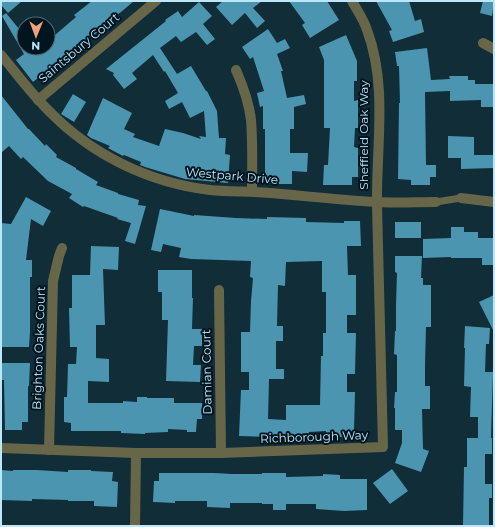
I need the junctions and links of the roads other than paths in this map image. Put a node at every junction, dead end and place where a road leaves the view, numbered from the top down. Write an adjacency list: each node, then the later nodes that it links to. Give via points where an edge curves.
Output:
1 (156, 1): 7 (street, Saintsbury Court)
2 (352, 1): 10 (street, Sheffield Oak Way, via 367,30 378,72 380,95)
3 (483, 43): 4 (street)
4 (494, 49)
5 (1, 55): 7 (street, Westpark Drive)
6 (236, 70): 8 (street, via 246,94 252,130)
7 (38, 100): 8 (street, Westpark Drive, via 81,139 104,155 129,167 155,178 182,185 210,190)
8 (252, 191): 10 (street, Westpark Drive)
9 (461, 198): 11 (lane); 12 (street)
10 (377, 202): 11 (street, Westpark Drive); 18 (street, Richborough Way, via 383,447)
11 (436, 202)
12 (494, 202)
13 (62, 248): 16 (street, Brighton Oaks Court, via 54,281)
14 (219, 290): 18 (street, Damian Court)
15 (1, 448): 16 (street, Richborough Way)
16 (49, 450): 17 (street, Richborough Way)
17 (136, 453): 18 (street, Richborough Way); 19 (street)
18 (221, 453)
19 (135, 526)

